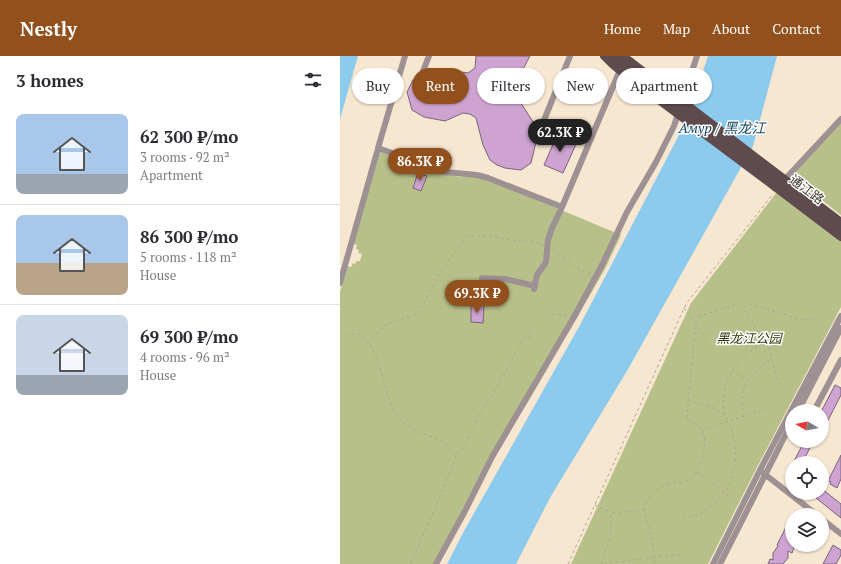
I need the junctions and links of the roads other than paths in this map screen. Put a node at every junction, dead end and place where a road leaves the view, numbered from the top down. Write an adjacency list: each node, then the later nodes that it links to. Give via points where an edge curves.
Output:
1 (405, 56): 15 (street, via 378,148 445,172 488,178)
2 (429, 56): 7 (street)
3 (570, 56): 12 (street)
4 (604, 56): 8 (main road)
5 (698, 56): 31 (street, via 674,126 656,162 627,212 596,277 492,457)
6 (616, 57): 8 (main road)
7 (424, 68)
8 (626, 68)
9 (616, 90): 15 (street)
10 (674, 104): 14 (main road, bridge)
11 (841, 119): 14 (street)
12 (540, 130)
13 (377, 152): 20 (street)
14 (780, 183): 16 (main road); 17 (main road, 通江路); 18 (main road)
15 (562, 207): 19 (street, via 552,228 546,262 534,288 504,279)
16 (841, 222)
17 (841, 229)
18 (841, 237)
19 (482, 278)
20 (340, 283)
21 (841, 316): 22 (street)
22 (840, 328): 24 (street); 27 (street)
23 (841, 360): 25 (street)
24 (802, 404)
25 (818, 404)
26 (785, 434): 27 (street)
27 (762, 472): 28 (street); 32 (street); 33 (street)
28 (808, 508)
29 (829, 525): 30 (street)
30 (841, 534)
31 (436, 564)
32 (713, 564)
33 (720, 564)

